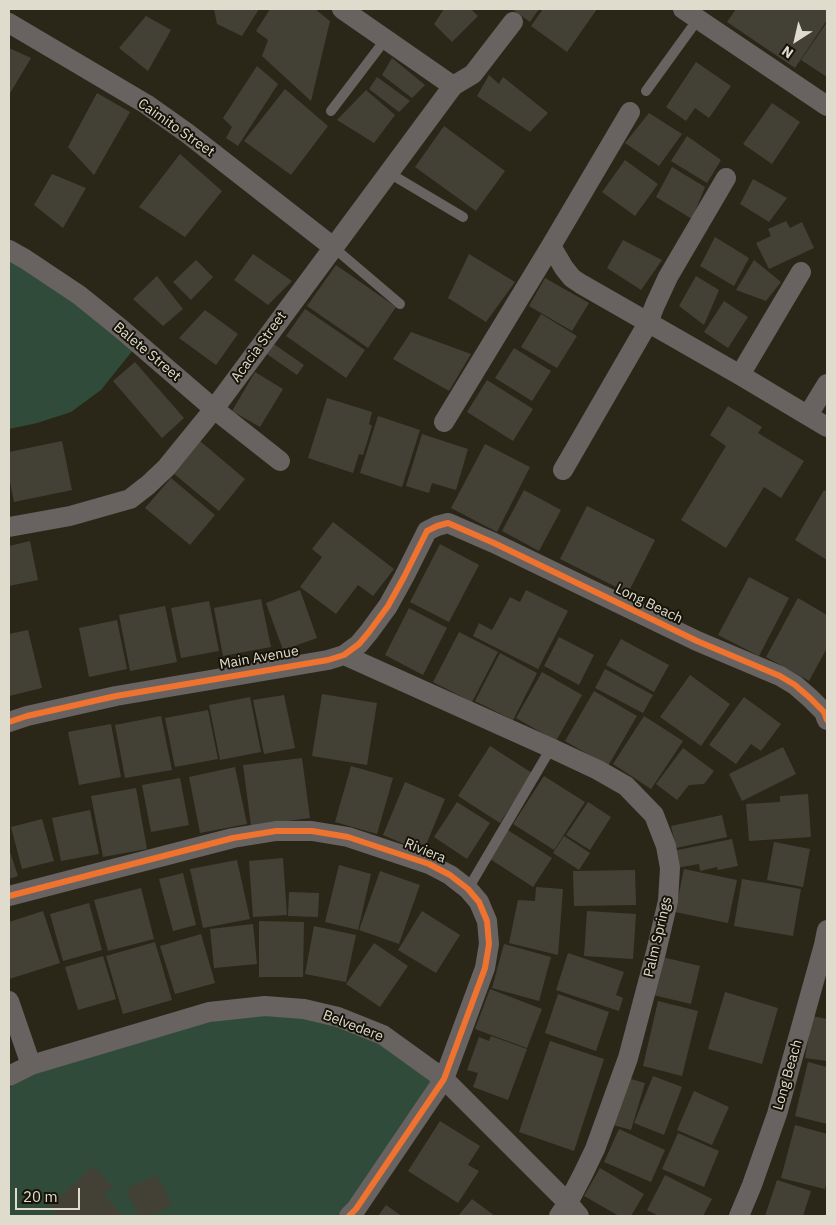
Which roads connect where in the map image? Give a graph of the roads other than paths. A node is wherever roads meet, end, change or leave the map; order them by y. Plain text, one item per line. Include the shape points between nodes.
1 (342, 9) edge
2 (690, 14) edge
3 (513, 22) dead end
4 (9, 23) edge
5 (385, 40) junction
6 (453, 86) junction
7 (646, 91) dead end
8 (827, 106) edge
9 (331, 111) dead end
10 (630, 112) dead end
11 (389, 173) junction
12 (726, 178) dead end
13 (463, 217) dead end
14 (551, 246) junction
15 (333, 247) junction
16 (9, 250) edge
17 (801, 272) dead end
18 (400, 304) dead end
19 (648, 323) junction
20 (740, 375) junction
21 (827, 384) edge
22 (214, 409) junction
23 (808, 415) junction
24 (444, 422) dead end
25 (827, 426) edge
26 (280, 461) dead end
27 (563, 470) dead end
28 (448, 523) joint
29 (9, 526) edge
30 (344, 655) junction
31 (826, 713) edge
32 (9, 722) edge
33 (552, 748) junction
34 (468, 889) junction
35 (9, 896) edge
36 (827, 930) edge
37 (9, 1000) edge
38 (31, 1065) junction
39 (9, 1076) edge
40 (444, 1079) junction
41 (569, 1212) edge
42 (349, 1216) edge
43 (739, 1216) edge

1 - 5 street
2 - 7 lane
2 - 8 street
3 - 6 street, Acacia Street via 473,74
4 - 15 street, Caimito Street via 146,104
5 - 6 street
5 - 9 lane
6 - 11 street, Acacia Street
10 - 14 street
11 - 13 lane
11 - 15 street, Acacia Street
12 - 19 street via 668,277
14 - 19 street via 572,278
14 - 24 street
15 - 18 lane
15 - 22 street, Acacia Street
16 - 22 street, Balete Street via 79,295
17 - 20 street
19 - 20 street
19 - 27 street
20 - 23 street
21 - 23 street
22 - 26 street, Balete Street
22 - 29 street, Acacia Street via 166,468 130,498 70,516
23 - 25 street
28 - 30 street, Main Avenue via 427,531 388,606 359,644
28 - 31 street, Long Beach via 697,641 780,676
30 - 32 street, Main Avenue via 116,696
30 - 33 street, Palm Springs
33 - 34 lane
33 - 41 street, Palm Springs via 626,786 654,815 666,846 670,868 668,901 628,1058
34 - 35 street, Riviera via 429,864 348,837 312,831 276,831 233,838
34 - 40 street, Riviera via 479,902 487,921 489,944 485,968
36 - 43 street, Long Beach via 777,1114
37 - 38 street
38 - 39 street, Belvedere
38 - 40 street, Belvedere via 209,1012 265,1006 304,1009 338,1017 382,1035
40 - 41 street, Belvedere
40 - 42 street, Riviera

